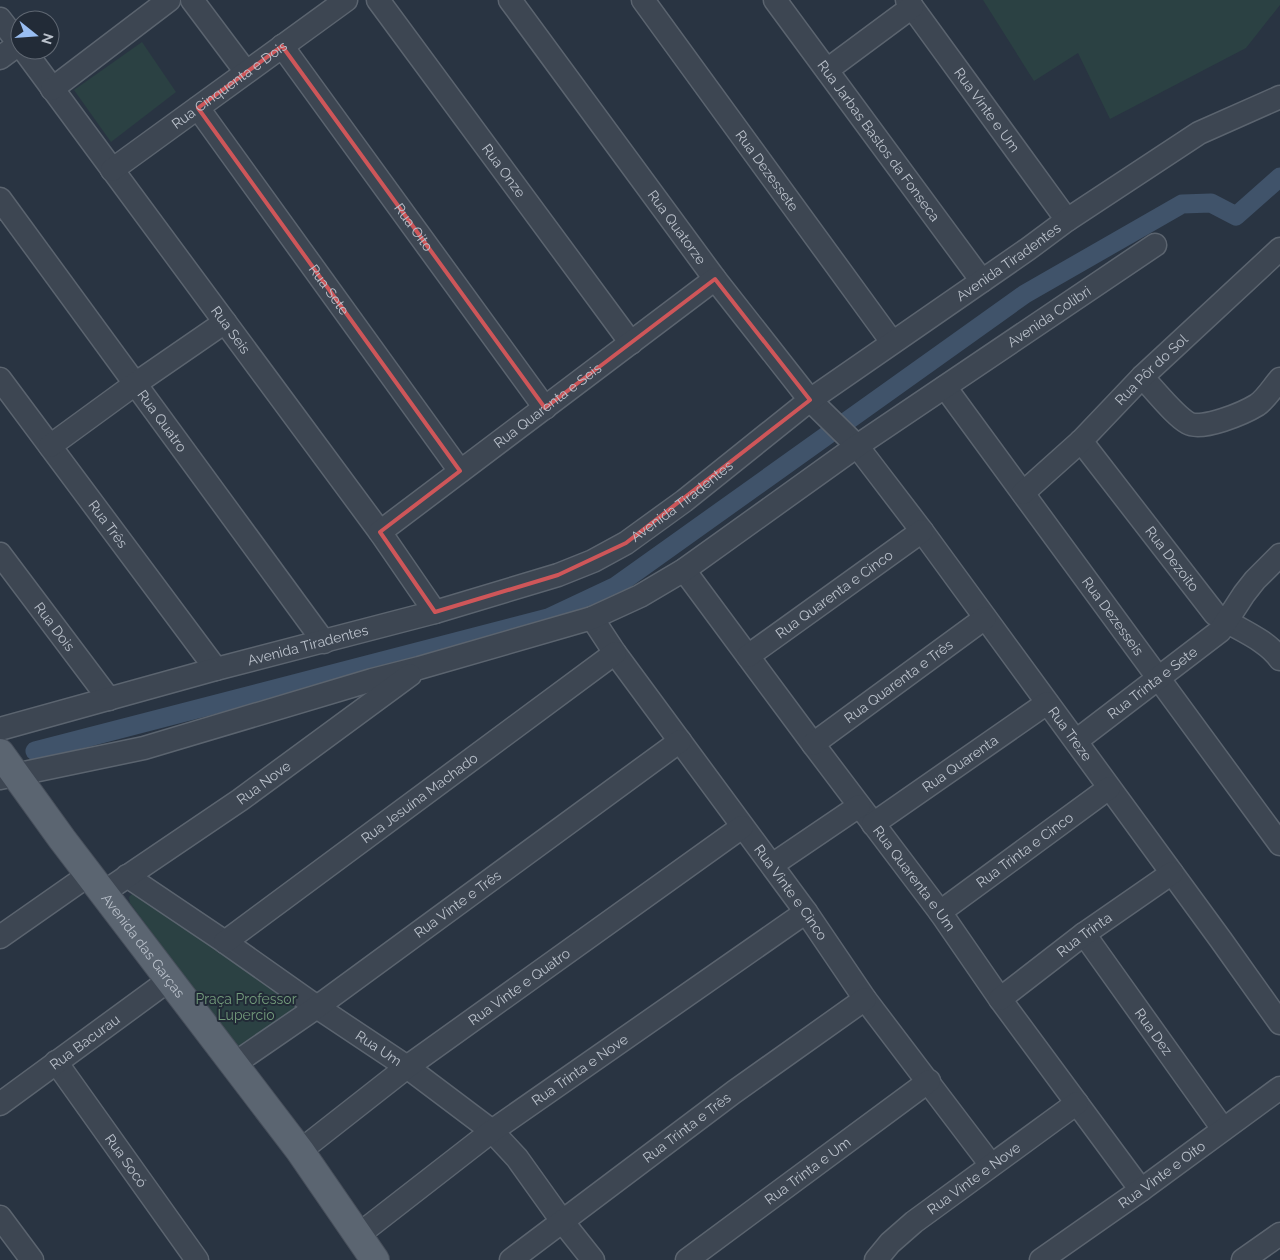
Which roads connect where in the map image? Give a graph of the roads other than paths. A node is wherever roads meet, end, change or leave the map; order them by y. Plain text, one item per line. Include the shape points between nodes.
1 (169, 0) edge
2 (192, 0) edge
3 (346, 0) edge
4 (378, 0) edge
5 (643, 0) edge
6 (775, 0) edge
7 (516, 2) edge
8 (909, 3) edge
9 (0, 19) edge
10 (10, 32) edge
11 (282, 46) junction
12 (31, 60) edge
13 (827, 70) junction
14 (246, 72) junction
15 (52, 89) junction
16 (1280, 97) edge
17 (198, 108) junction
18 (112, 170) junction
19 (0, 199) edge
20 (1067, 220) junction
21 (1155, 245) dead end
22 (1280, 249) edge
23 (715, 279) junction
24 (982, 281) junction
25 (225, 322) junction
26 (892, 342) junction
27 (631, 343) junction
28 (1142, 377) junction
29 (0, 379) edge
30 (135, 384) junction
31 (945, 387) junction
32 (1277, 388) edge
33 (816, 405) junction
34 (545, 408) junction
35 (1081, 441) junction
36 (852, 442) junction
37 (50, 446) junction
38 (460, 471) junction
39 (1023, 493) junction
40 (922, 531) junction
41 (380, 532) junction
42 (0, 554) edge
43 (1280, 555) edge
44 (684, 570) junction
45 (435, 612) junction
46 (592, 618) junction
47 (985, 618) junction
48 (1227, 623) junction
49 (324, 642) junction
50 (615, 653) junction
51 (748, 656) junction
52 (1280, 659) edge
53 (419, 668) junction
54 (216, 669) junction
55 (1158, 677) junction
56 (109, 699) junction
57 (1047, 703) junction
58 (0, 729) edge
59 (1076, 741) junction
60 (680, 742) junction
61 (813, 744) junction
62 (5, 768) edge
63 (1109, 788) junction
64 (859, 806) junction
65 (873, 824) junction
66 (742, 827) junction
67 (1280, 844) edge
68 (772, 865) junction
69 (1172, 874) junction
70 (127, 876) junction
71 (97, 883) junction
72 (806, 912) junction
73 (940, 912) junction
74 (1084, 934) junction
75 (0, 937) edge
76 (225, 942) junction
77 (169, 980) junction
78 (865, 999) junction
79 (1000, 999) junction
80 (317, 1008) junction
81 (1280, 1023) edge
82 (56, 1062) junction
83 (234, 1064) junction
84 (406, 1067) junction
85 (929, 1081) junction
86 (1280, 1088) edge
87 (1077, 1103) junction
88 (0, 1104) edge
89 (1223, 1129) junction
90 (492, 1131) junction
91 (300, 1151) junction
92 (991, 1165) junction
93 (1141, 1190) junction
94 (0, 1217) edge
95 (562, 1221) junction
96 (1280, 1234) edge
97 (357, 1236) junction
98 (32, 1260) edge
99 (197, 1260) edge
100 (375, 1260) edge
101 (511, 1260) edge
102 (594, 1260) edge
103 (687, 1260) edge
104 (876, 1260) edge
105 (1041, 1260) edge
106 (1243, 1260) edge

1 - 15 street
2 - 14 street
3 - 11 street, Rua Cinquenta e Dois
4 - 27 street, Rua Onze
5 - 26 street, Rua Dezessete
6 - 13 street, Rua Jarbas Bastos da Fonseca
7 - 23 street, Rua Quatorze
8 - 13 street
8 - 20 street, Rua Vinte e Um
9 - 10 street
11 - 14 street, Rua Cinquenta e Dois
11 - 34 street, Rua Oito
12 - 15 street, Rua Seis
13 - 24 street, Rua Jarbas Bastos da Fonseca
14 - 17 street, Rua Cinquenta e Dois
15 - 18 street, Rua Seis
16 - 20 street, Avenida Tiradentes via 1199,133
17 - 18 street, Rua Cinquenta e Dois
17 - 38 street, Rua Sete
18 - 25 street, Rua Seis
19 - 30 street, Rua Quatro
20 - 24 street, Avenida Tiradentes
21 - 31 street, Avenida Colibri
22 - 28 street, Rua Pôr do Sol
23 - 27 street, Rua Quarenta e Seis
23 - 33 street, Rua Quatorze
24 - 26 street, Avenida Tiradentes
25 - 30 street
25 - 41 street, Rua Seis
26 - 33 street, Avenida Tiradentes
27 - 34 street, Rua Quarenta e Seis
28 - 32 street via 1180,417 1197,426 1258,404
28 - 35 street, Rua Pôr do Sol
29 - 37 street, Rua Três
30 - 37 street
30 - 49 street, Rua Quatro
31 - 36 street
31 - 39 street, Rua Dezesseis
33 - 36 street, Rua Quatorze
33 - 45 street, Avenida Tiradentes via 626,544 558,575
34 - 38 street, Rua Quarenta e Seis
35 - 39 street, Rua Pôr do Sol
35 - 48 street, Rua Dezoito via 1215,614
36 - 40 street, Rua Treze
36 - 44 street
37 - 54 street, Rua Três
38 - 41 street, Rua Quarenta e Seis
39 - 55 street, Rua Dezesseis
40 - 47 street, Rua Treze
40 - 51 street, Rua Quarenta e Cinco
41 - 45 street, Rua Seis
42 - 56 street, Rua Dois
43 - 48 street, Rua Trinta e Sete via 1244,594
44 - 46 street via 640,596
44 - 51 street, Rua Quarenta e Um
45 - 49 street, Avenida Tiradentes
46 - 50 street, Rua Vinte e Cinco
46 - 53 street
47 - 57 street, Rua Treze
47 - 61 street, Rua Quarenta e Três
48 - 52 street, Rua Dezoito via 1257,638
48 - 55 street, Rua Trinta e Sete
49 - 54 street, Avenida Tiradentes
50 - 60 street, Rua Vinte e Cinco
50 - 76 street, Rua Jesuína Machado
51 - 61 street, Rua Quarenta e Um
53 - 62 street via 144,748
53 - 70 street, Rua Nove via 240,800
54 - 56 street, Avenida Tiradentes
55 - 59 street, Rua Trinta e Sete
55 - 67 street, Rua Dezesseis
56 - 58 street, Avenida Tiradentes
57 - 59 street, Rua Treze
57 - 65 street, Rua Quarenta
59 - 63 street, Rua Treze
60 - 66 street, Rua Vinte e Cinco
60 - 80 street, Rua Vinte e Três
61 - 64 street, Rua Quarenta e Um
62 - 71 main road, Avenida das Garças
63 - 69 street, Rua Treze
63 - 73 street, Rua Trinta e Cinco
64 - 65 street, Rua Quarenta e Um
64 - 68 street
65 - 73 street, Rua Quarenta e Um
66 - 68 street, Rua Vinte e Cinco
66 - 84 street, Rua Vinte e Quatro
68 - 72 street, Rua Vinte e Cinco
69 - 74 street, Rua Trinta
69 - 81 street, Rua Treze
70 - 71 street, Rua Nove
70 - 76 street, Rua Um
71 - 75 street, Rua Nove
71 - 77 main road, Avenida das Garças
72 - 78 street, Rua Vinte e Cinco
72 - 90 street, Rua Trinta e Nove
73 - 79 street, Rua Quarenta e Um
74 - 79 street, Rua Trinta
74 - 89 street, Rua Dez
76 - 80 street, Rua Um
77 - 82 street, Rua Bacurau
77 - 83 main road, Avenida das Garças
78 - 85 street, Rua Vinte e Cinco
78 - 95 street, Rua Trinta e Três
79 - 87 street, Rua Quarenta e Um
80 - 83 street, Rua Vinte e Três
80 - 84 street, Rua Um
82 - 88 street, Rua Bacurau
82 - 99 street, Rua Socó
83 - 91 main road, Avenida das Garças
84 - 90 street, Rua Um
84 - 91 street, Rua Vinte e Quatro
85 - 92 street, Rua Vinte e Cinco
85 - 103 street, Rua Trinta e Um
86 - 89 street, Rua Vinte e Oito
87 - 92 street, Rua Vinte e Nove
87 - 93 street, Rua Quarenta e Um
89 - 93 street, Rua Vinte e Oito
90 - 95 street, Rua Um via 517,1158
90 - 97 street, Rua Trinta e Nove
91 - 97 main road, Avenida das Garças
92 - 104 street, Rua Vinte e Nove via 914,1222
93 - 105 street, Rua Vinte e Oito
94 - 98 street
95 - 101 street, Rua Trinta e Três
95 - 102 street, Rua Um
96 - 106 street
97 - 100 main road, Avenida das Garças

